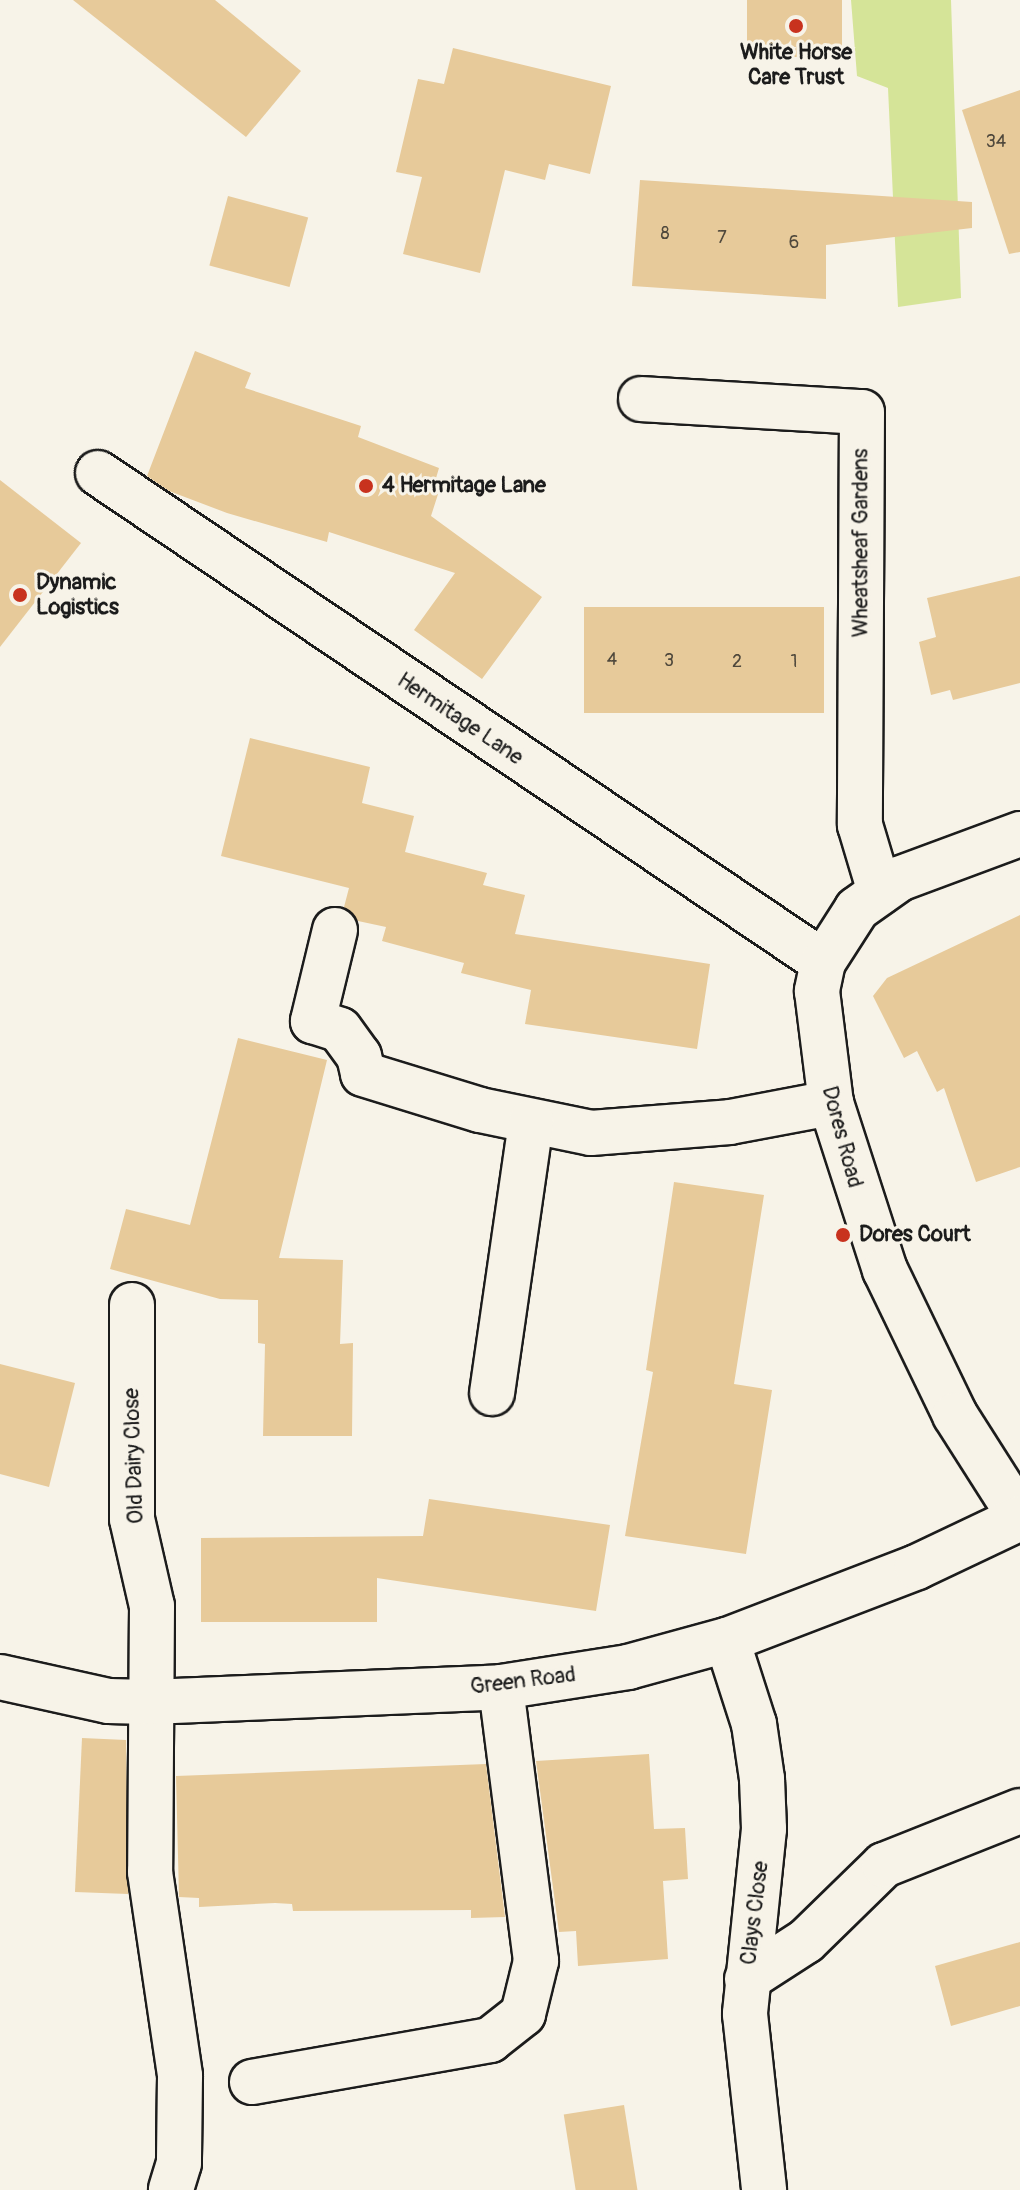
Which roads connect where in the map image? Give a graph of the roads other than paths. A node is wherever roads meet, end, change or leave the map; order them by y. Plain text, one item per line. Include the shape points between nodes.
1 (641, 399) dead end
2 (98, 473) dead end
3 (1020, 834) edge
4 (880, 892) junction
5 (335, 930) dead end
6 (823, 962) junction
7 (831, 1103) junction
8 (531, 1122) junction
9 (132, 1305) dead end
10 (492, 1393) dead end
11 (1020, 1518) edge
12 (727, 1640) junction
13 (0, 1677) edge
14 (501, 1687) junction
15 (150, 1702) junction
16 (1020, 1811) edge
17 (747, 1979) junction
18 (252, 2082) dead end
19 (171, 2190) edge
20 (764, 2190) edge

1 - 4 street, Wheatsheaf Gardens via 862,412 860,825
2 - 6 street, Hermitage Lane
3 - 4 street, Dores Road via 920,871
4 - 6 street, Dores Road via 842,926
5 - 8 street via 313,1021 340,1030 359,1056 363,1074
6 - 7 street, Dores Road via 818,1032
7 - 8 street via 643,1131 591,1133
7 - 11 street, Dores Road via 885,1270 955,1415
8 - 10 street
9 - 15 street, Old Dairy Close via 132,1519 152,1606
11 - 12 street, Green Road via 917,1567
12 - 14 street, Green Road via 628,1667
12 - 17 street, Clays Close via 754,1724 762,1779 764,1829
13 - 15 street, Green Road via 108,1701
14 - 15 street, Green Road
14 - 18 street via 536,1961 523,2014 490,2040
15 - 19 street, Old Dairy Close via 150,1872 180,2076 179,2163
16 - 17 street via 884,1865 806,1941
17 - 20 street, Clays Close via 745,2014

